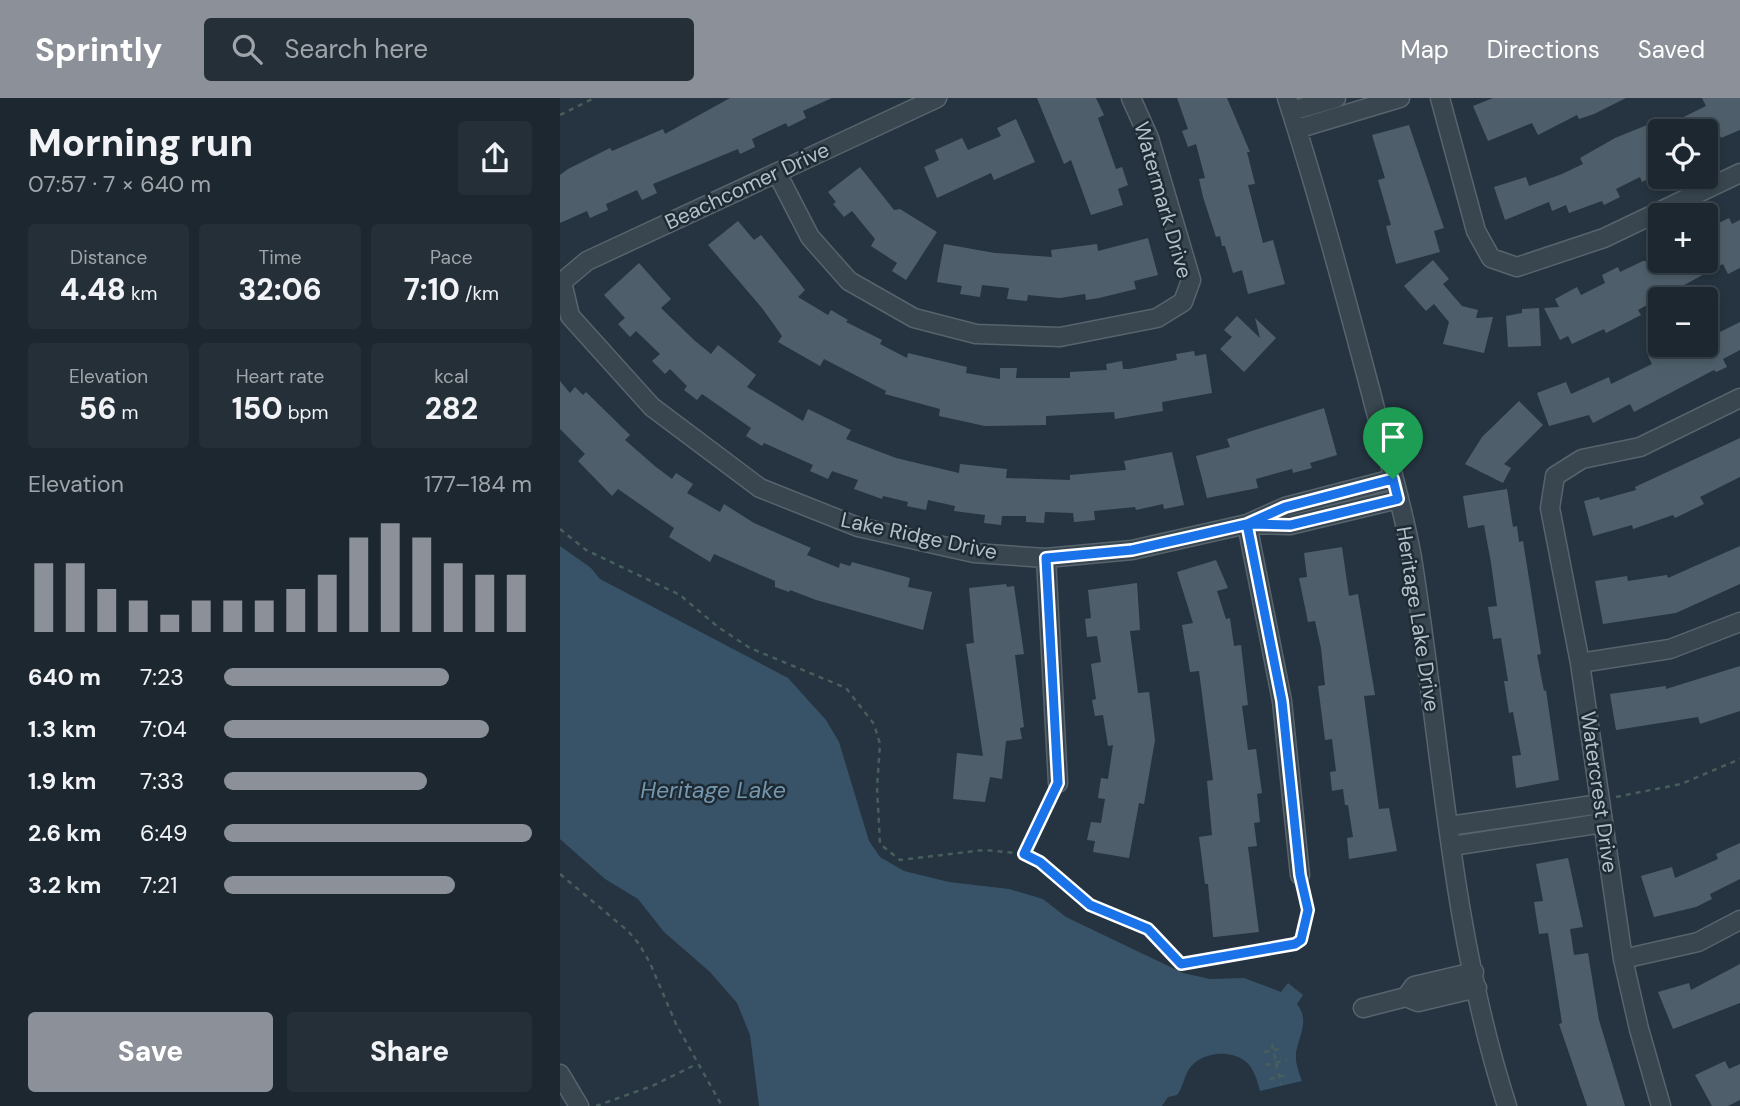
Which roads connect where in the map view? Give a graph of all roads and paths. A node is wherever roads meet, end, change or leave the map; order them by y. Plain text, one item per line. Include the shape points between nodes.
1 (594, 98) edge
2 (937, 98) edge
3 (1131, 98) edge
4 (1336, 98) edge
5 (1400, 98) edge
6 (1440, 98) edge
7 (1289, 104) edge
8 (560, 115) edge
9 (1297, 129) junction
10 (778, 173) junction
11 (1740, 173) edge
12 (562, 282) joint
13 (1740, 398) edge
14 (1393, 479) junction
15 (1398, 499) junction
16 (1247, 524) junction
17 (560, 529) edge
18 (1046, 558) junction
19 (1740, 622) edge
20 (1580, 663) junction
21 (1740, 759) edge
22 (1058, 783) joint
23 (1600, 802) junction
24 (1603, 823) junction
25 (1449, 826) junction
26 (1452, 846) junction
27 (1024, 854) junction
28 (560, 874) edge
29 (1300, 875) joint
30 (1740, 920) edge
31 (1623, 959) junction
32 (1475, 980) junction
33 (1363, 1008) dead end
34 (1272, 1044) dead end
35 (1284, 1048) dead end
36 (1264, 1052) dead end
37 (1287, 1060) dead end
38 (696, 1064) junction
39 (1266, 1065) dead end
40 (560, 1074) edge
41 (1290, 1074) dead end
42 (1270, 1079) dead end
43 (1281, 1085) dead end
44 (579, 1106) edge
45 (596, 1106) edge
46 (722, 1106) edge
47 (1507, 1106) edge
48 (1661, 1106) edge

1 - 8 path
2 - 10 street, Beachcomer Drive
3 - 10 street, Watermark Drive via 1149,138 1191,280 1183,302 1157,318 1060,337 976,334 914,318 849,281 810,237
4 - 7 street
5 - 9 street
6 - 11 street via 1476,231 1491,258 1517,267 1604,237
7 - 9 street, Heritage Lake Drive
9 - 14 street, Heritage Lake Drive
10 - 12 street, Beachcomer Drive via 587,261
12 - 18 street, Lake Ridge Drive via 570,316 652,407 760,488 858,527 974,553
13 - 20 street, Watercrest Drive via 1640,447 1582,459 1555,476 1550,508
14 - 15 street, Heritage Lake Drive
14 - 16 street, Lake Ridge Drive via 1285,507
15 - 16 street, Lake Ridge Drive via 1290,525
15 - 25 street, Heritage Lake Drive via 1411,556
16 - 18 street, Lake Ridge Drive via 1132,550
16 - 29 street via 1282,701
17 - 27 path via 586,550 680,595 750,648 846,688 874,724 880,744 880,844 888,853 907,861 984,849
18 - 22 street
19 - 20 street via 1670,649
20 - 23 street, Watercrest Drive
21 - 23 path via 1681,784
22 - 27 path
23 - 24 street, Watercrest Drive
23 - 25 street
24 - 26 street
24 - 31 street, Watercrest Drive
25 - 26 street, Heritage Lake Drive
26 - 32 street, Heritage Lake Drive
27 - 29 path via 1090,905 1148,929 1181,964 1276,950 1301,940 1308,910
28 - 38 path via 639,944
30 - 31 street via 1698,942
31 - 48 street, Watercrest Drive
32 - 33 street via 1419,1002 1406,997
32 - 47 street, Heritage Lake Drive
34 - 43 path
35 - 36 path
37 - 39 path
38 - 45 path
38 - 46 path
40 - 44 street
41 - 42 path

